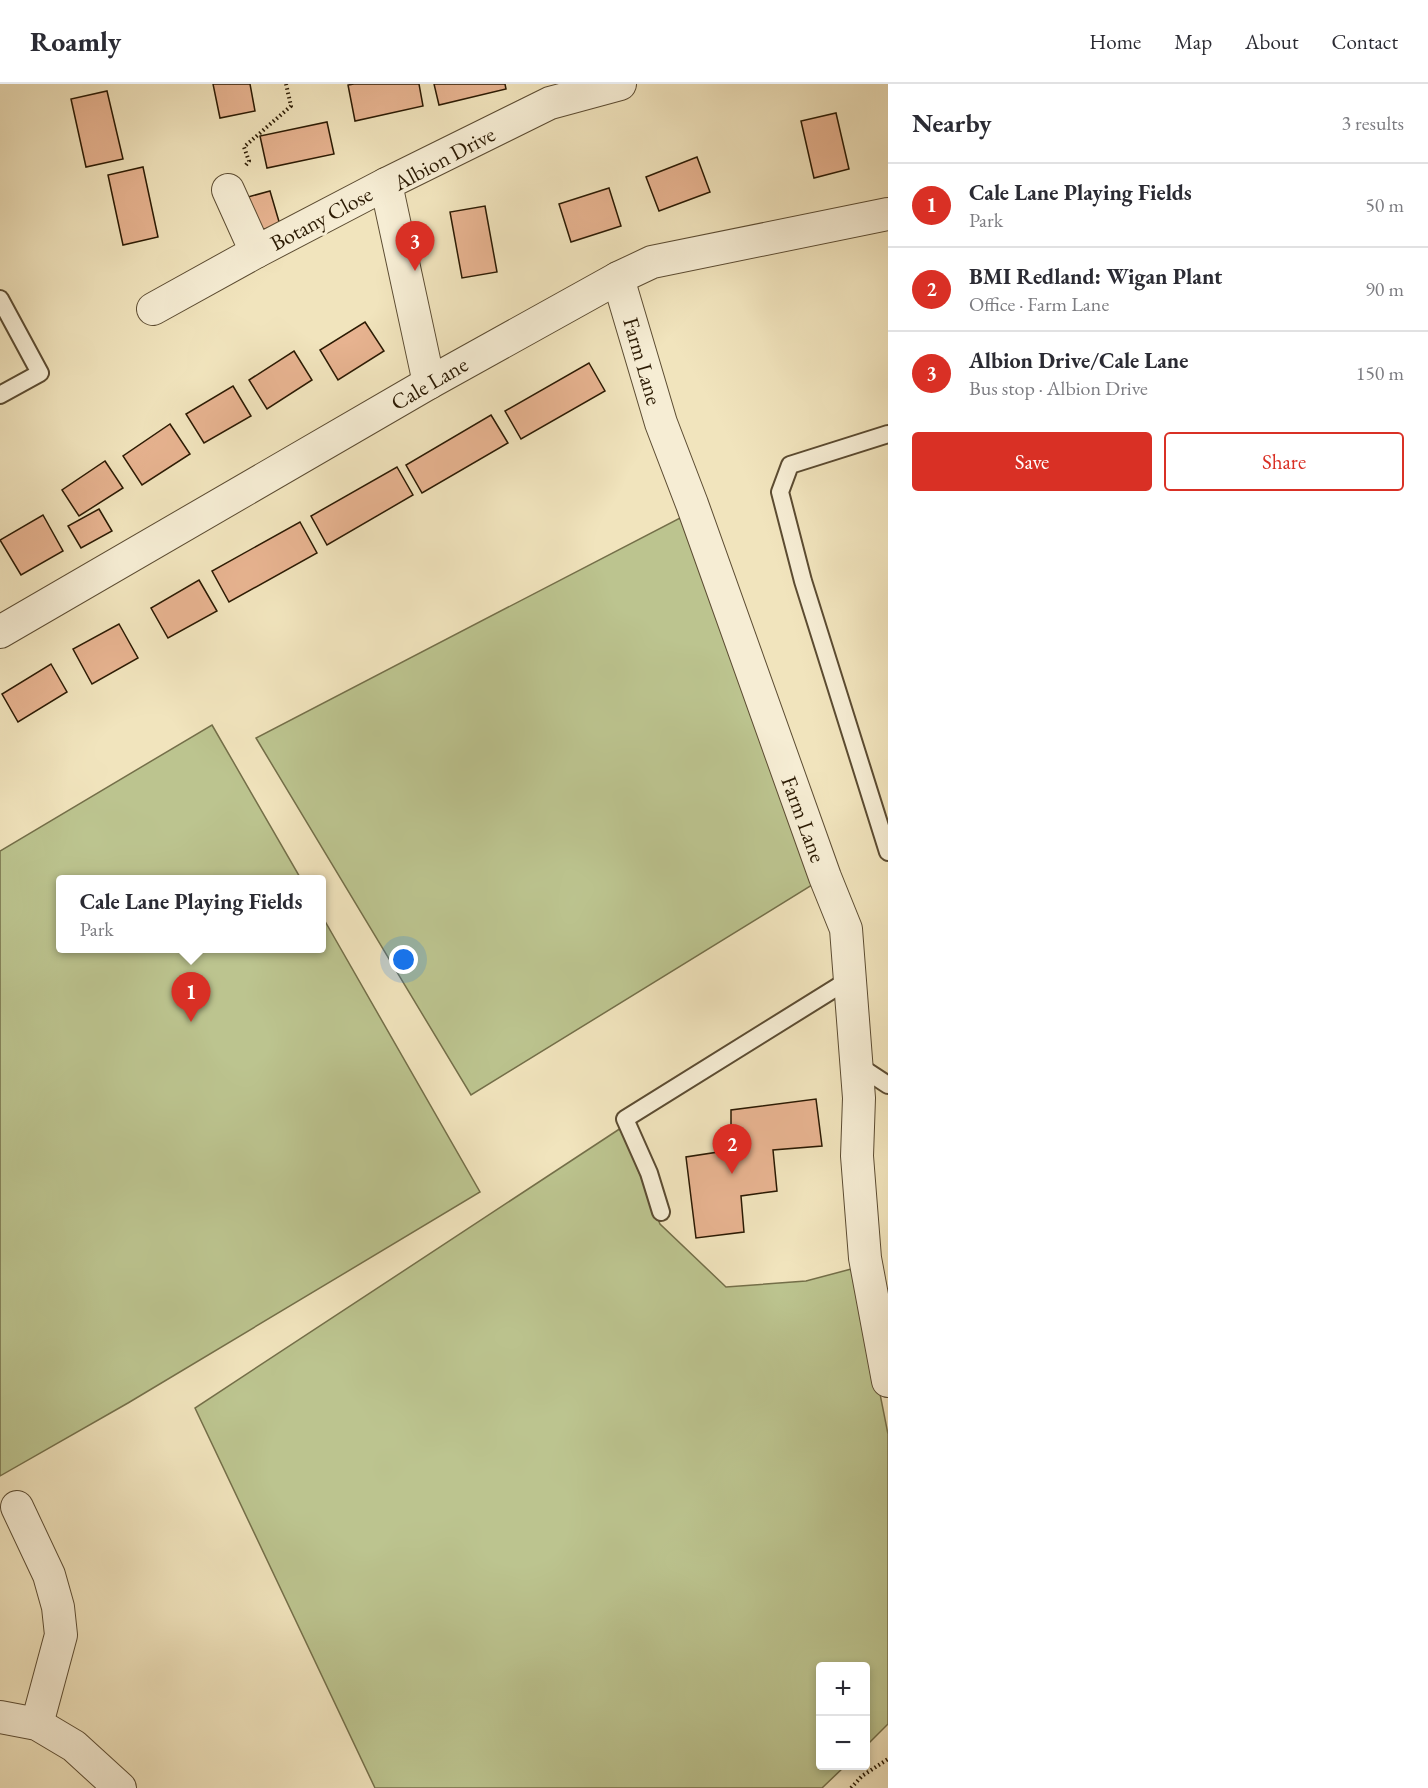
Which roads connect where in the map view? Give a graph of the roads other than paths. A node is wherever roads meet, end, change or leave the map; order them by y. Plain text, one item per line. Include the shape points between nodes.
1 (620, 84) edge
2 (386, 183) junction
3 (228, 190) road end
4 (888, 214) edge
5 (256, 252) junction
6 (618, 278) junction
7 (0, 300) edge
8 (153, 309) dead end
9 (429, 383) junction
10 (0, 395) edge
11 (888, 434) edge
12 (0, 632) edge
13 (888, 852) edge
14 (850, 979) junction
15 (856, 1064) junction
16 (888, 1085) edge
17 (661, 1212) dead end
18 (888, 1381) edge
19 (17, 1507) dead end
20 (0, 1717) edge
21 (37, 1724) junction
22 (120, 1788) edge

1 - 2 street, Albion Drive via 550,103
2 - 5 street, Botany Close
2 - 9 street, Albion Drive
3 - 5 street, Botany Close
4 - 6 street, Cale Lane via 652,262
5 - 8 street, Botany Close
6 - 9 street, Cale Lane
6 - 14 street, Farm Lane via 661,423 846,929
7 - 10 lane via 40,373
9 - 12 street, Cale Lane
11 - 13 lane via 790,465 780,492 803,581
14 - 15 street, Farm Lane
14 - 17 lane via 625,1119
15 - 16 lane
15 - 18 street, Farm Lane via 857,1156 865,1258
19 - 21 street via 23,1549 49,1575 61,1635
20 - 21 street
21 - 22 street via 74,1746

